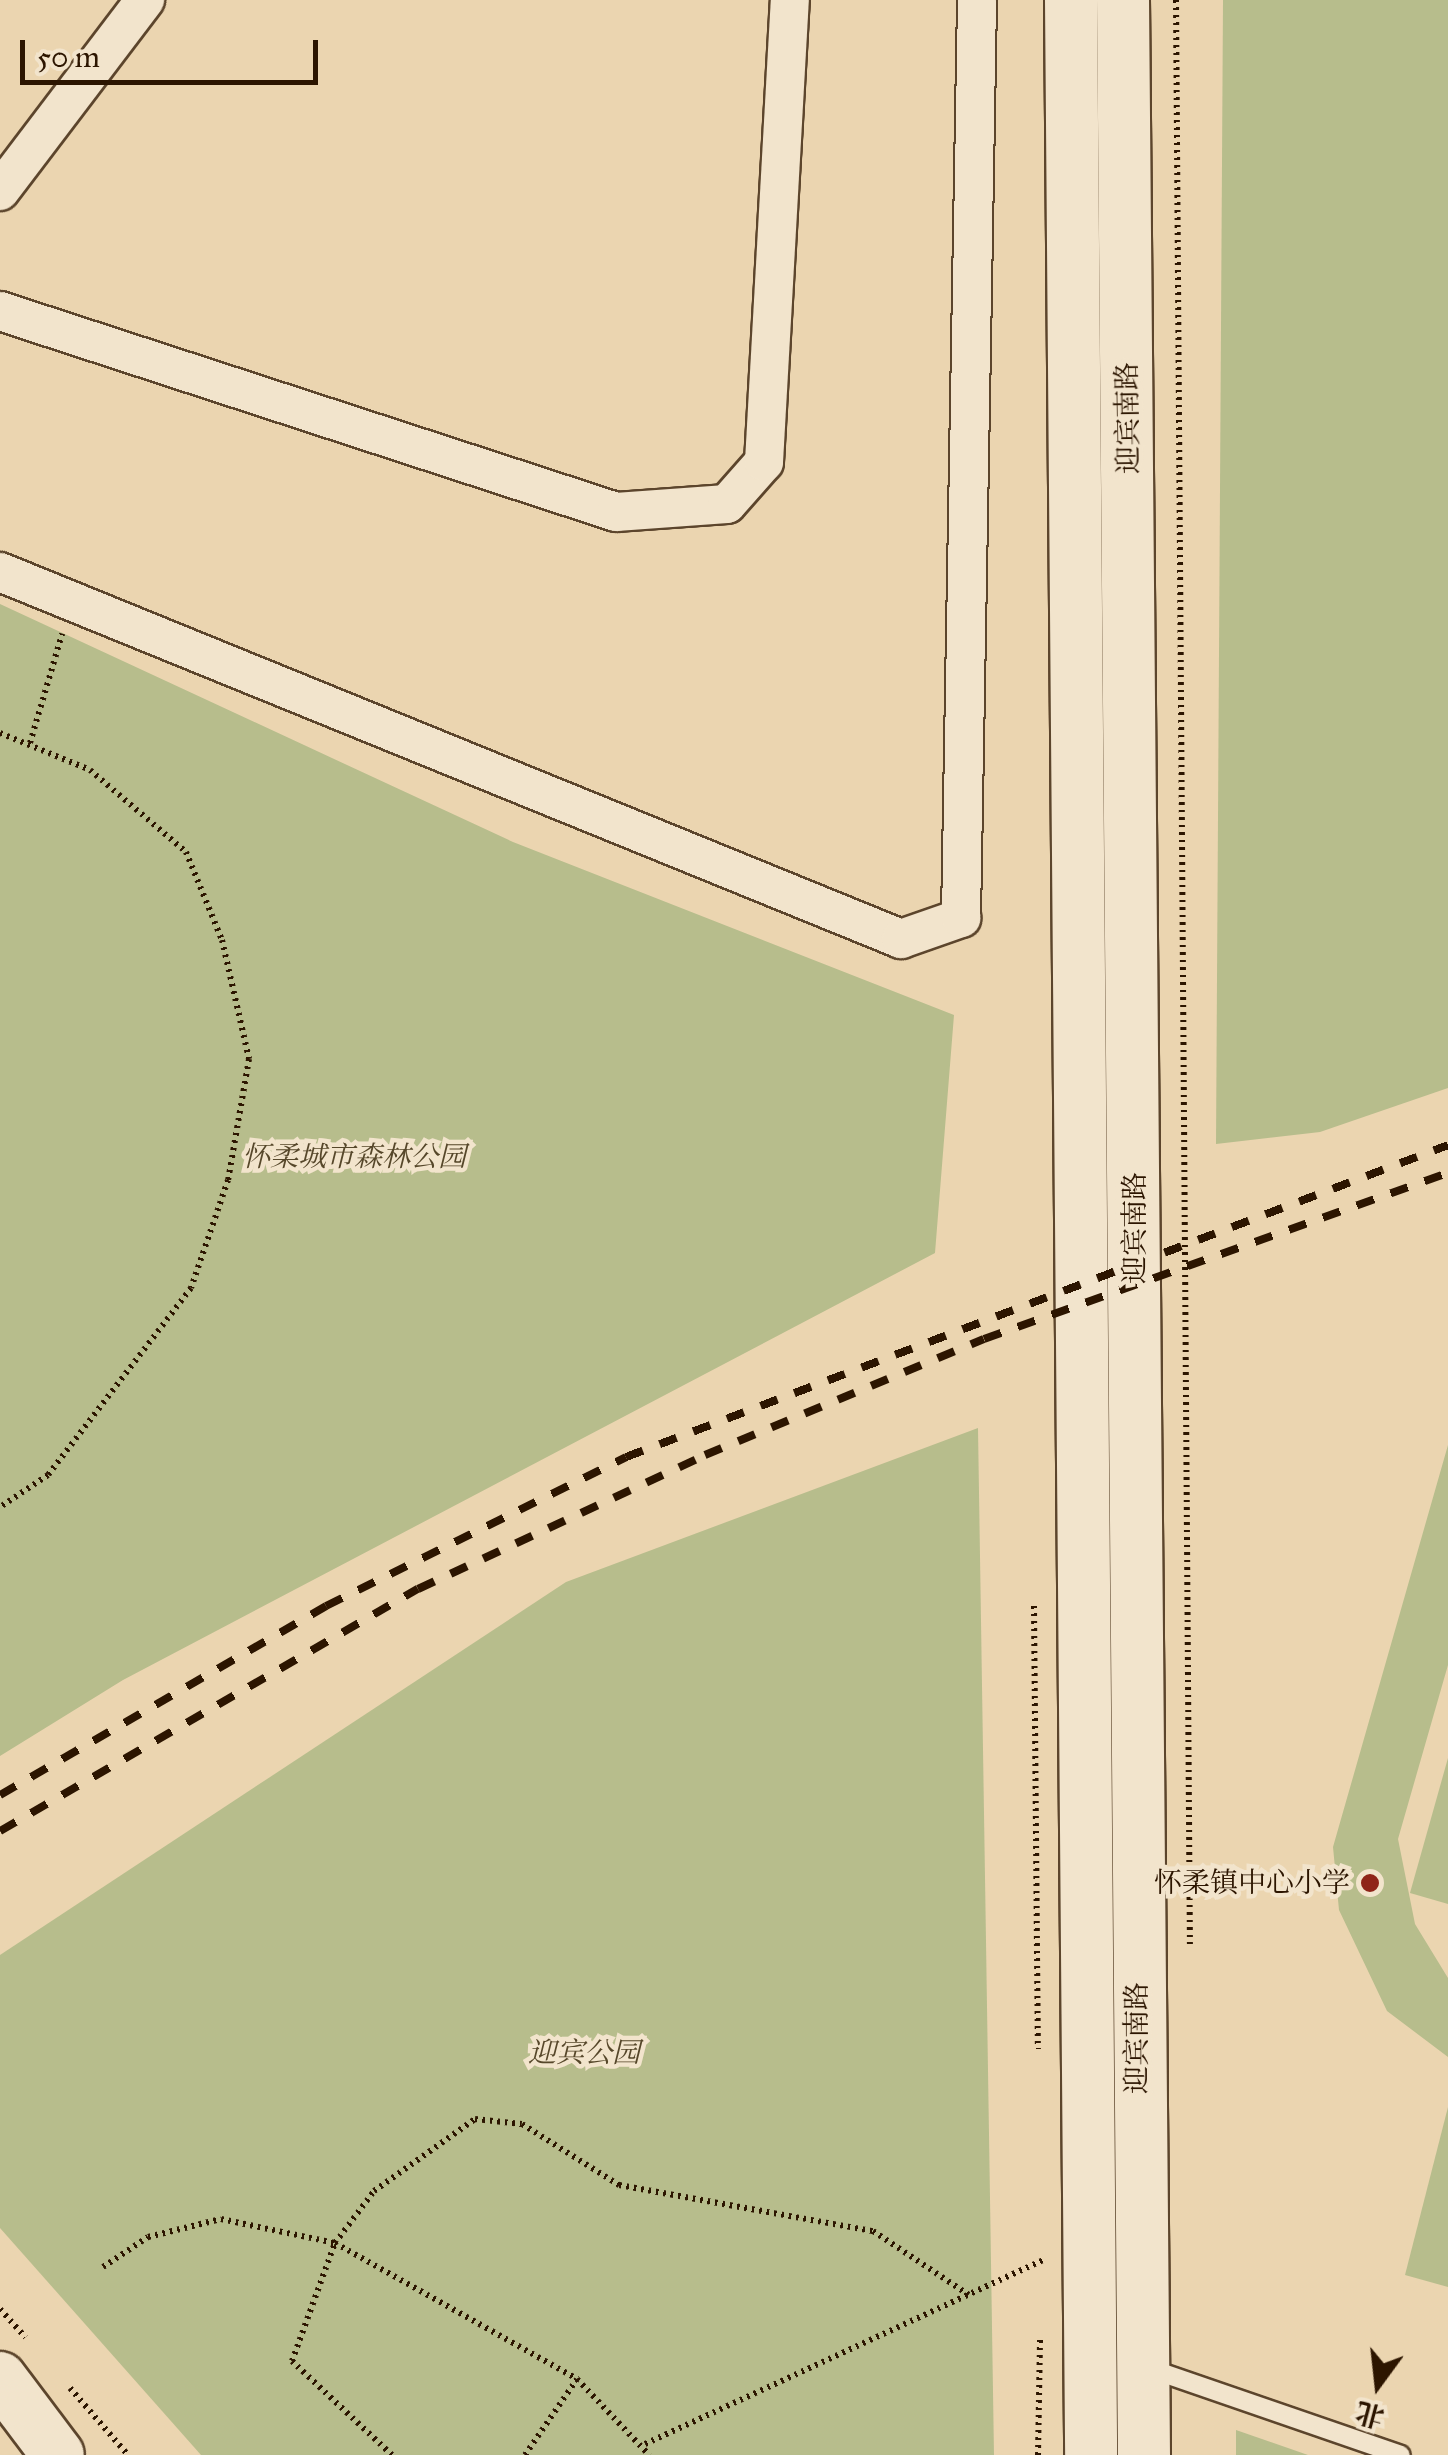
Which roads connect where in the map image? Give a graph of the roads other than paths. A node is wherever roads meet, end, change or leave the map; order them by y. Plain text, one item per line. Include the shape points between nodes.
1 (145, 0) edge
2 (790, 0) edge
3 (977, 0) edge
4 (1071, 0) edge
5 (1123, 0) edge
6 (0, 191) edge
7 (0, 310) edge
8 (0, 572) edge
9 (1140, 2366) junction
10 (0, 2378) edge
11 (58, 2455) edge
12 (1091, 2455) edge
13 (1144, 2455) edge
14 (1401, 2455) edge

1 - 6 street
2 - 7 street via 764,462 727,504 616,512
3 - 8 street via 961,918 902,938
4 - 12 main road, 迎宾南路
5 - 9 main road, 迎宾南路
9 - 13 main road, 迎宾南路
9 - 14 lane
10 - 11 main road

